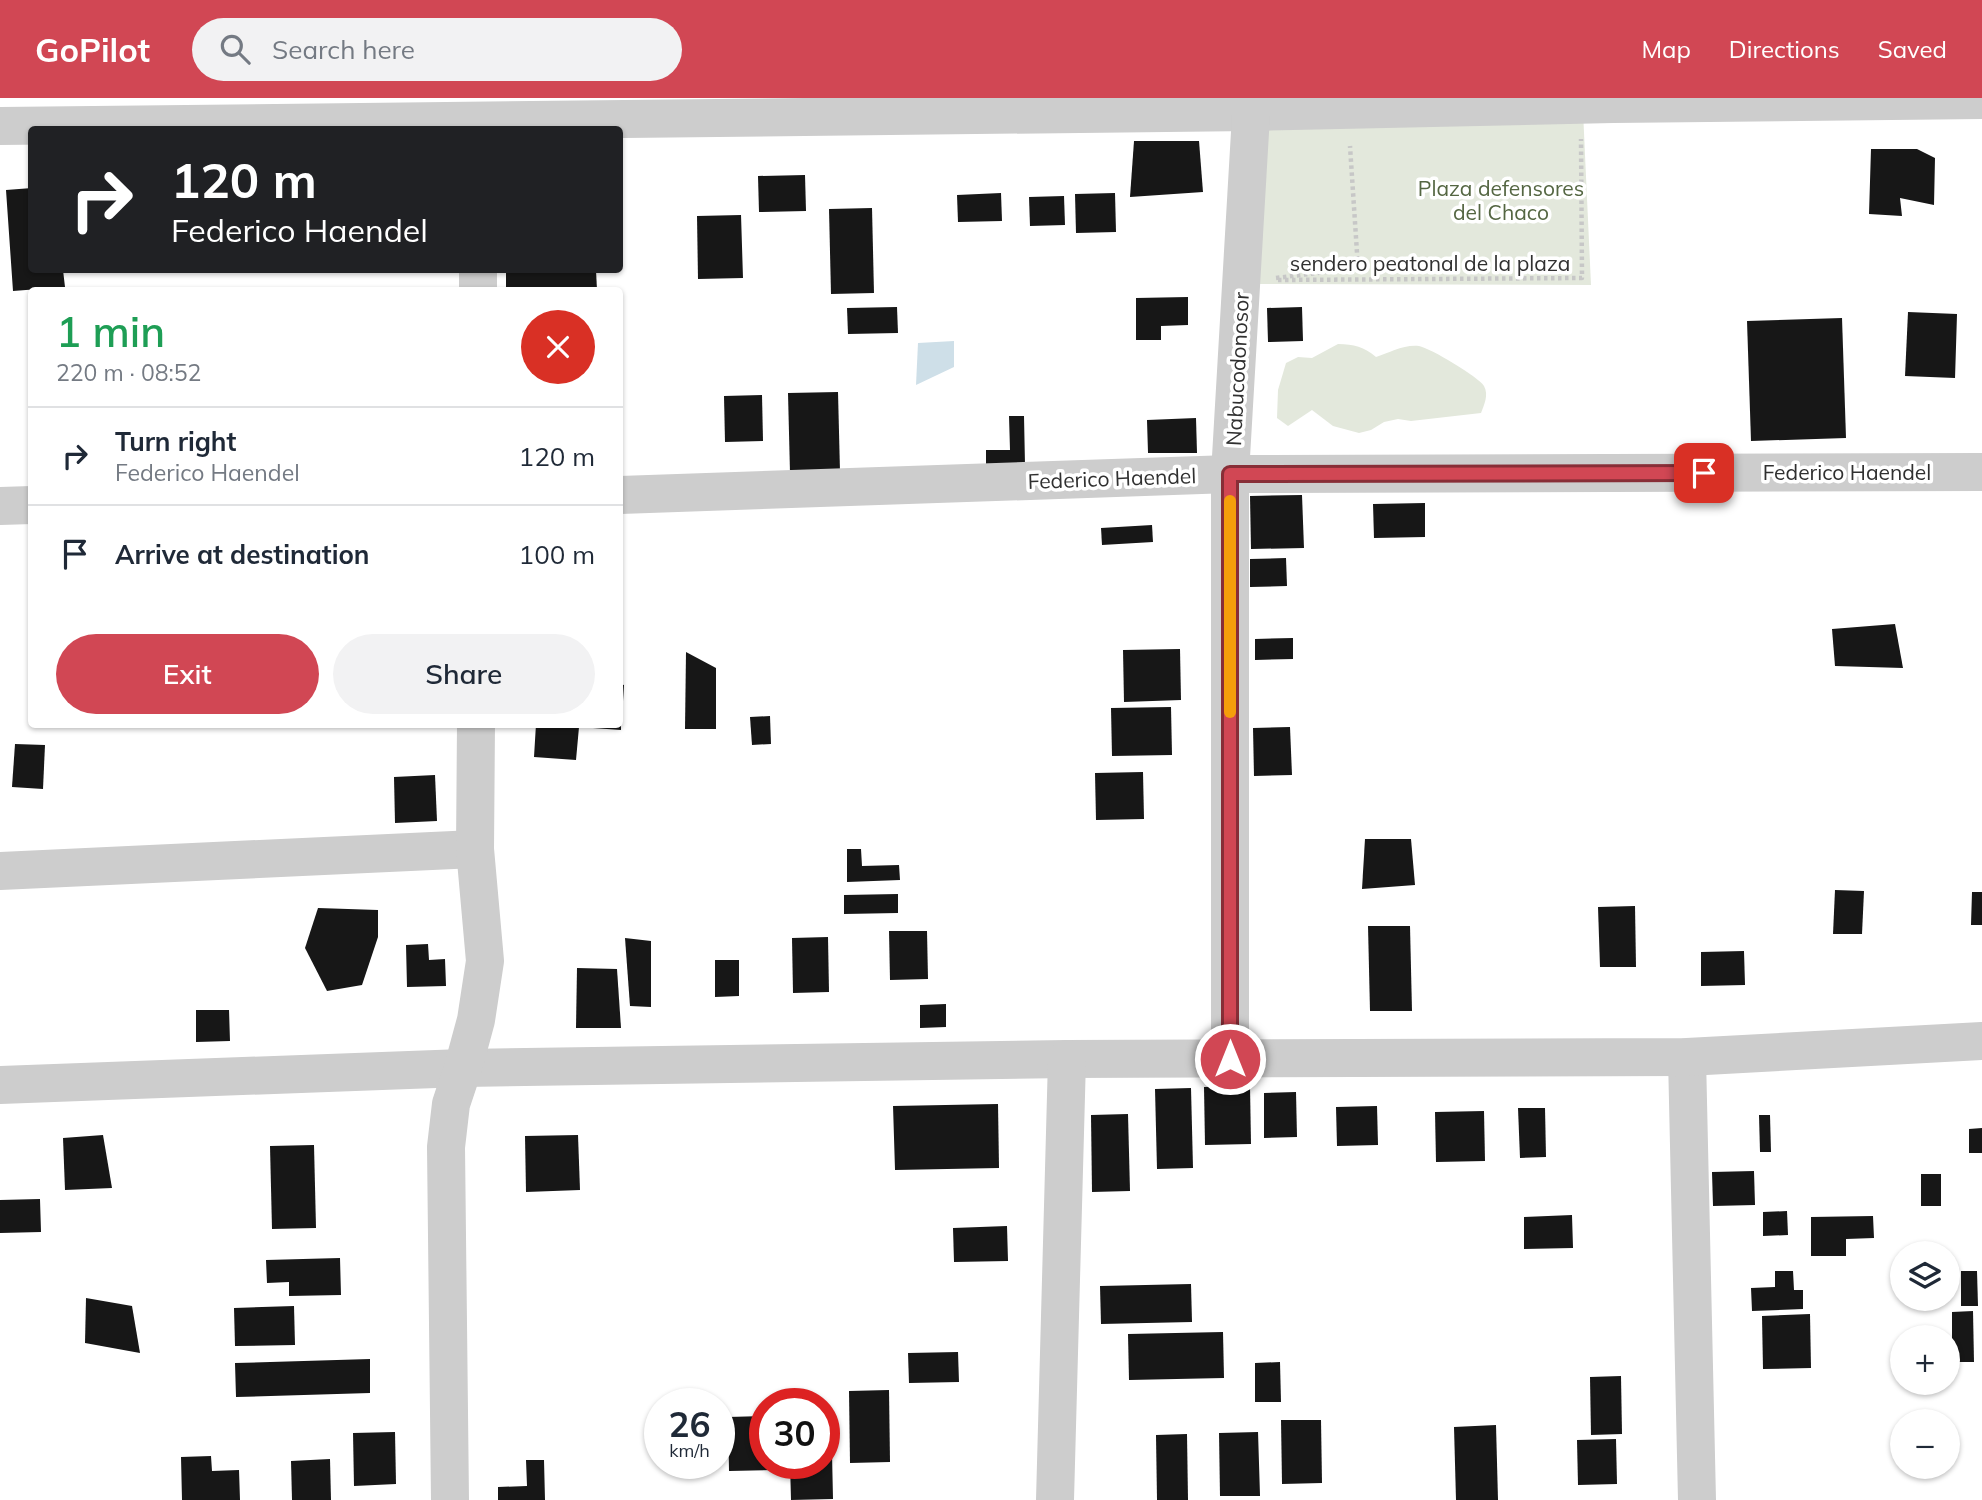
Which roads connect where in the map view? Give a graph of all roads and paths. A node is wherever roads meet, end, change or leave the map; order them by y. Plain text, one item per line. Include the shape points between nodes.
1 (1982, 99) edge
2 (1613, 101) edge
3 (1252, 105) edge
4 (477, 125) edge
5 (0, 126) edge
6 (1581, 128) dead end
7 (1982, 133) edge
8 (1350, 135) dead end
9 (1252, 283) junction
10 (1982, 472) edge
11 (1230, 474) junction
12 (623, 495) edge
13 (28, 505) edge
14 (0, 506) edge
15 (476, 728) edge
16 (474, 849) junction
17 (0, 871) edge
18 (1982, 1041) edge
19 (1687, 1057) junction
20 (1067, 1059) junction
21 (1230, 1059) junction
22 (463, 1068) junction
23 (0, 1085) edge
24 (450, 1500) edge
25 (1055, 1500) edge
26 (1697, 1500) edge

1 - 2 street
1 - 7 street
2 - 3 street
3 - 4 street
3 - 9 street, Nabucodonosor
4 - 5 street
6 - 9 path, sendero peatonal de la plaza via 1582,278
8 - 9 path, sendero peatonal de la plaza via 1358,268
9 - 11 street, Nabucodonosor
10 - 11 street, Federico Haendel
11 - 12 street, Federico Haendel
11 - 21 street, Nabucodonosor
13 - 14 street
15 - 16 street
16 - 17 street
16 - 22 street via 485,961
18 - 19 street
19 - 21 street
19 - 26 street
20 - 21 street
20 - 22 street
20 - 25 street
22 - 23 street
22 - 24 street via 450,1104 446,1147

